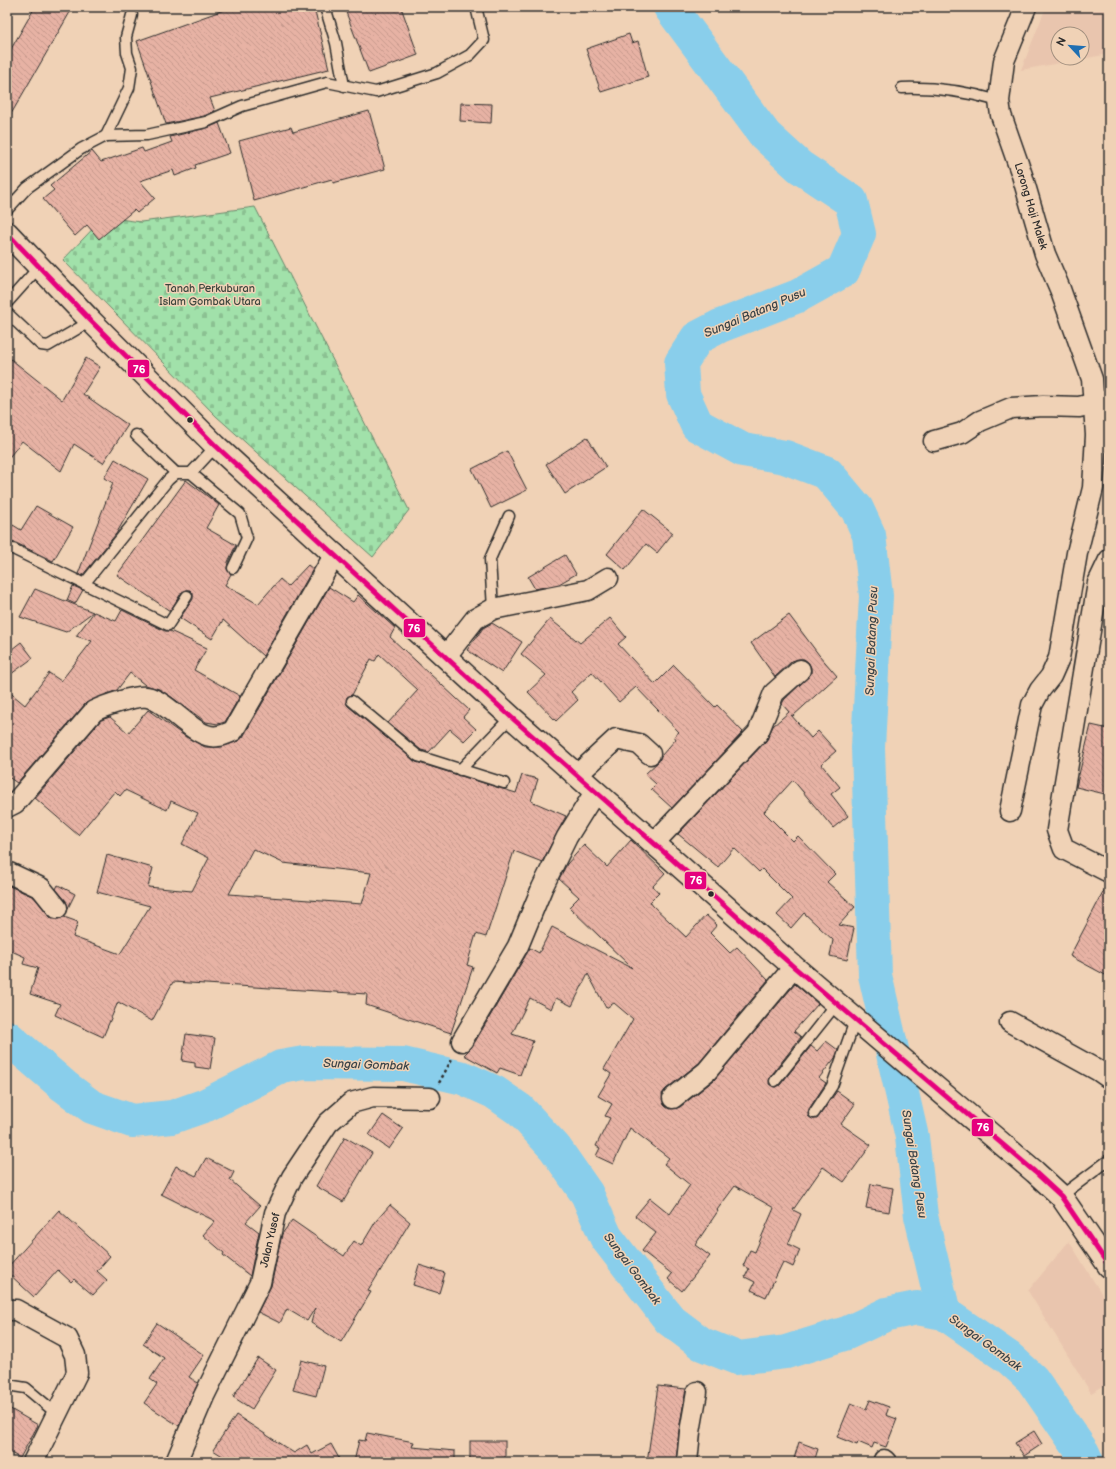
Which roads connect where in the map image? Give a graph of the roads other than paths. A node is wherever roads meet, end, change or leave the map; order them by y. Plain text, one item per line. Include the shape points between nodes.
1 (325, 7) edge
2 (476, 7) edge
3 (1026, 7) edge
4 (132, 15) dead end
5 (344, 86) junction
6 (902, 88) dead end
7 (999, 101) junction
8 (106, 136) junction
9 (7, 210) edge
10 (7, 233) edge
11 (39, 268) junction
12 (7, 303) edge
13 (7, 313) edge
14 (91, 321) junction
15 (1101, 402) edge
16 (136, 435) dead end
17 (934, 441) dead end
18 (216, 446) junction
19 (176, 473) junction
20 (191, 473) junction
21 (509, 516) dead end
22 (13, 549) dead end
23 (335, 554) junction
24 (1109, 560) edge
25 (233, 568) dead end
26 (608, 578) dead end
27 (84, 584) junction
28 (187, 596) dead end
29 (493, 609) junction
30 (446, 656) junction
31 (800, 670) dead end
32 (352, 701) dead end
33 (511, 716) junction
34 (650, 754) dead end
35 (460, 770) junction
36 (577, 775) junction
37 (504, 783) dead end
38 (595, 792) junction
39 (7, 807) edge
40 (1010, 811) dead end
41 (654, 843) junction
42 (7, 872) edge
43 (1109, 872) edge
44 (57, 908) dead end
45 (794, 967) junction
46 (837, 1003) junction
47 (1010, 1022) dead end
48 (861, 1023) junction
49 (462, 1041) road end
50 (1109, 1078) edge
51 (775, 1081) dead end
52 (430, 1098) road end
53 (673, 1098) dead end
54 (814, 1113) dead end
55 (1109, 1160) edge
56 (1061, 1196) junction
57 (1109, 1266) edge
58 (7, 1310) edge
59 (7, 1385) edge
60 (697, 1392) dead end
61 (56, 1413) junction
62 (33, 1462) edge
63 (176, 1462) edge
64 (687, 1462) edge

1 - 5 lane via 336,43
2 - 5 lane via 484,40 470,55 437,72 376,92
3 - 7 street, Lorong Haji Malek via 1004,61
4 - 8 lane via 126,37 127,53 132,68 129,88
5 - 8 lane via 327,82 242,106 206,122 147,135
6 - 7 lane via 936,89
7 - 15 street, Lorong Haji Malek via 1001,115 1045,254
8 - 9 lane via 81,149 27,188
10 - 11 main road
11 - 12 lane
11 - 14 main road
13 - 14 lane via 41,345 48,346
14 - 18 main road
15 - 17 street via 1079,407 1011,408 980,421 962,433
15 - 40 street, Lorong Haji Malek via 1093,488 1077,553 1059,658 1051,676 1032,705
16 - 19 lane
18 - 20 lane
18 - 23 main road
19 - 20 lane
19 - 27 lane via 154,496
20 - 25 lane via 240,514 247,538
21 - 29 lane via 490,559
22 - 27 lane
23 - 30 main road
23 - 39 street via 233,731 217,737 197,731 158,701 145,696 107,704 94,711 15,803
24 - 43 street via 1098,583 1057,830 1064,849
26 - 29 street via 588,590
27 - 28 lane via 168,625
29 - 30 street via 475,619
30 - 33 main road
31 - 41 street via 774,694 758,733
32 - 35 lane via 418,756
33 - 35 lane
33 - 36 main road
34 - 36 street via 639,744 616,739
35 - 37 lane
36 - 38 main road
38 - 41 main road
38 - 49 street via 567,837 518,946
41 - 45 main road
42 - 44 street via 41,888
45 - 46 main road
45 - 53 street via 707,1071
46 - 48 main road
46 - 51 lane
47 - 50 street
48 - 54 lane via 832,1086
48 - 56 main road
52 - 63 street, Jalan Yusof via 373,1097 351,1103 328,1122 292,1177 275,1213 260,1283 204,1396
55 - 56 lane
56 - 57 main road
58 - 61 street via 16,1310 67,1338 70,1344 75,1356 77,1373
59 - 61 lane via 26,1388
60 - 64 street
61 - 62 street

